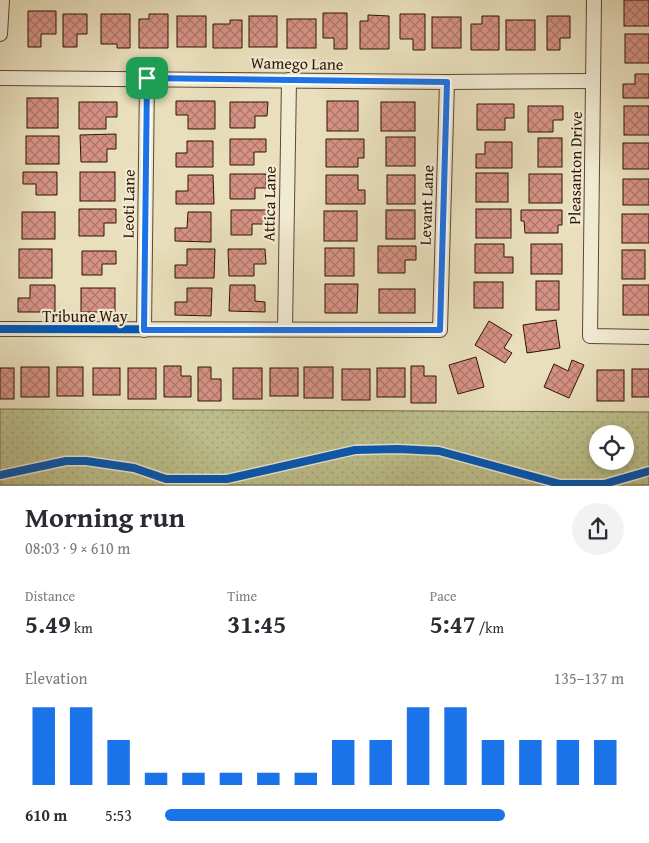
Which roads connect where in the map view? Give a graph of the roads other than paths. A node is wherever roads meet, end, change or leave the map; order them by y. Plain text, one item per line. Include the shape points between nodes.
1 (2, 0) edge
2 (594, 0) edge
3 (0, 34) edge
4 (0, 78) edge
5 (147, 78) junction
6 (289, 80) junction
7 (593, 81) junction
8 (447, 82) junction
9 (0, 329) edge
10 (285, 329) junction
11 (144, 330) junction
12 (440, 330) joint
13 (649, 337) edge

1 - 3 street
2 - 7 street, Pleasanton Drive
4 - 5 street, Wamego Lane
5 - 6 street, Wamego Lane
5 - 11 street, Leoti Lane
6 - 8 street, Wamego Lane
6 - 10 street, Attica Lane
7 - 8 street, Wamego Lane
7 - 13 street, Pleasanton Drive via 590,336
8 - 12 street, Levant Lane
9 - 11 street, Tribune Way
10 - 11 street, Tribune Way
10 - 12 street, Tribune Way

